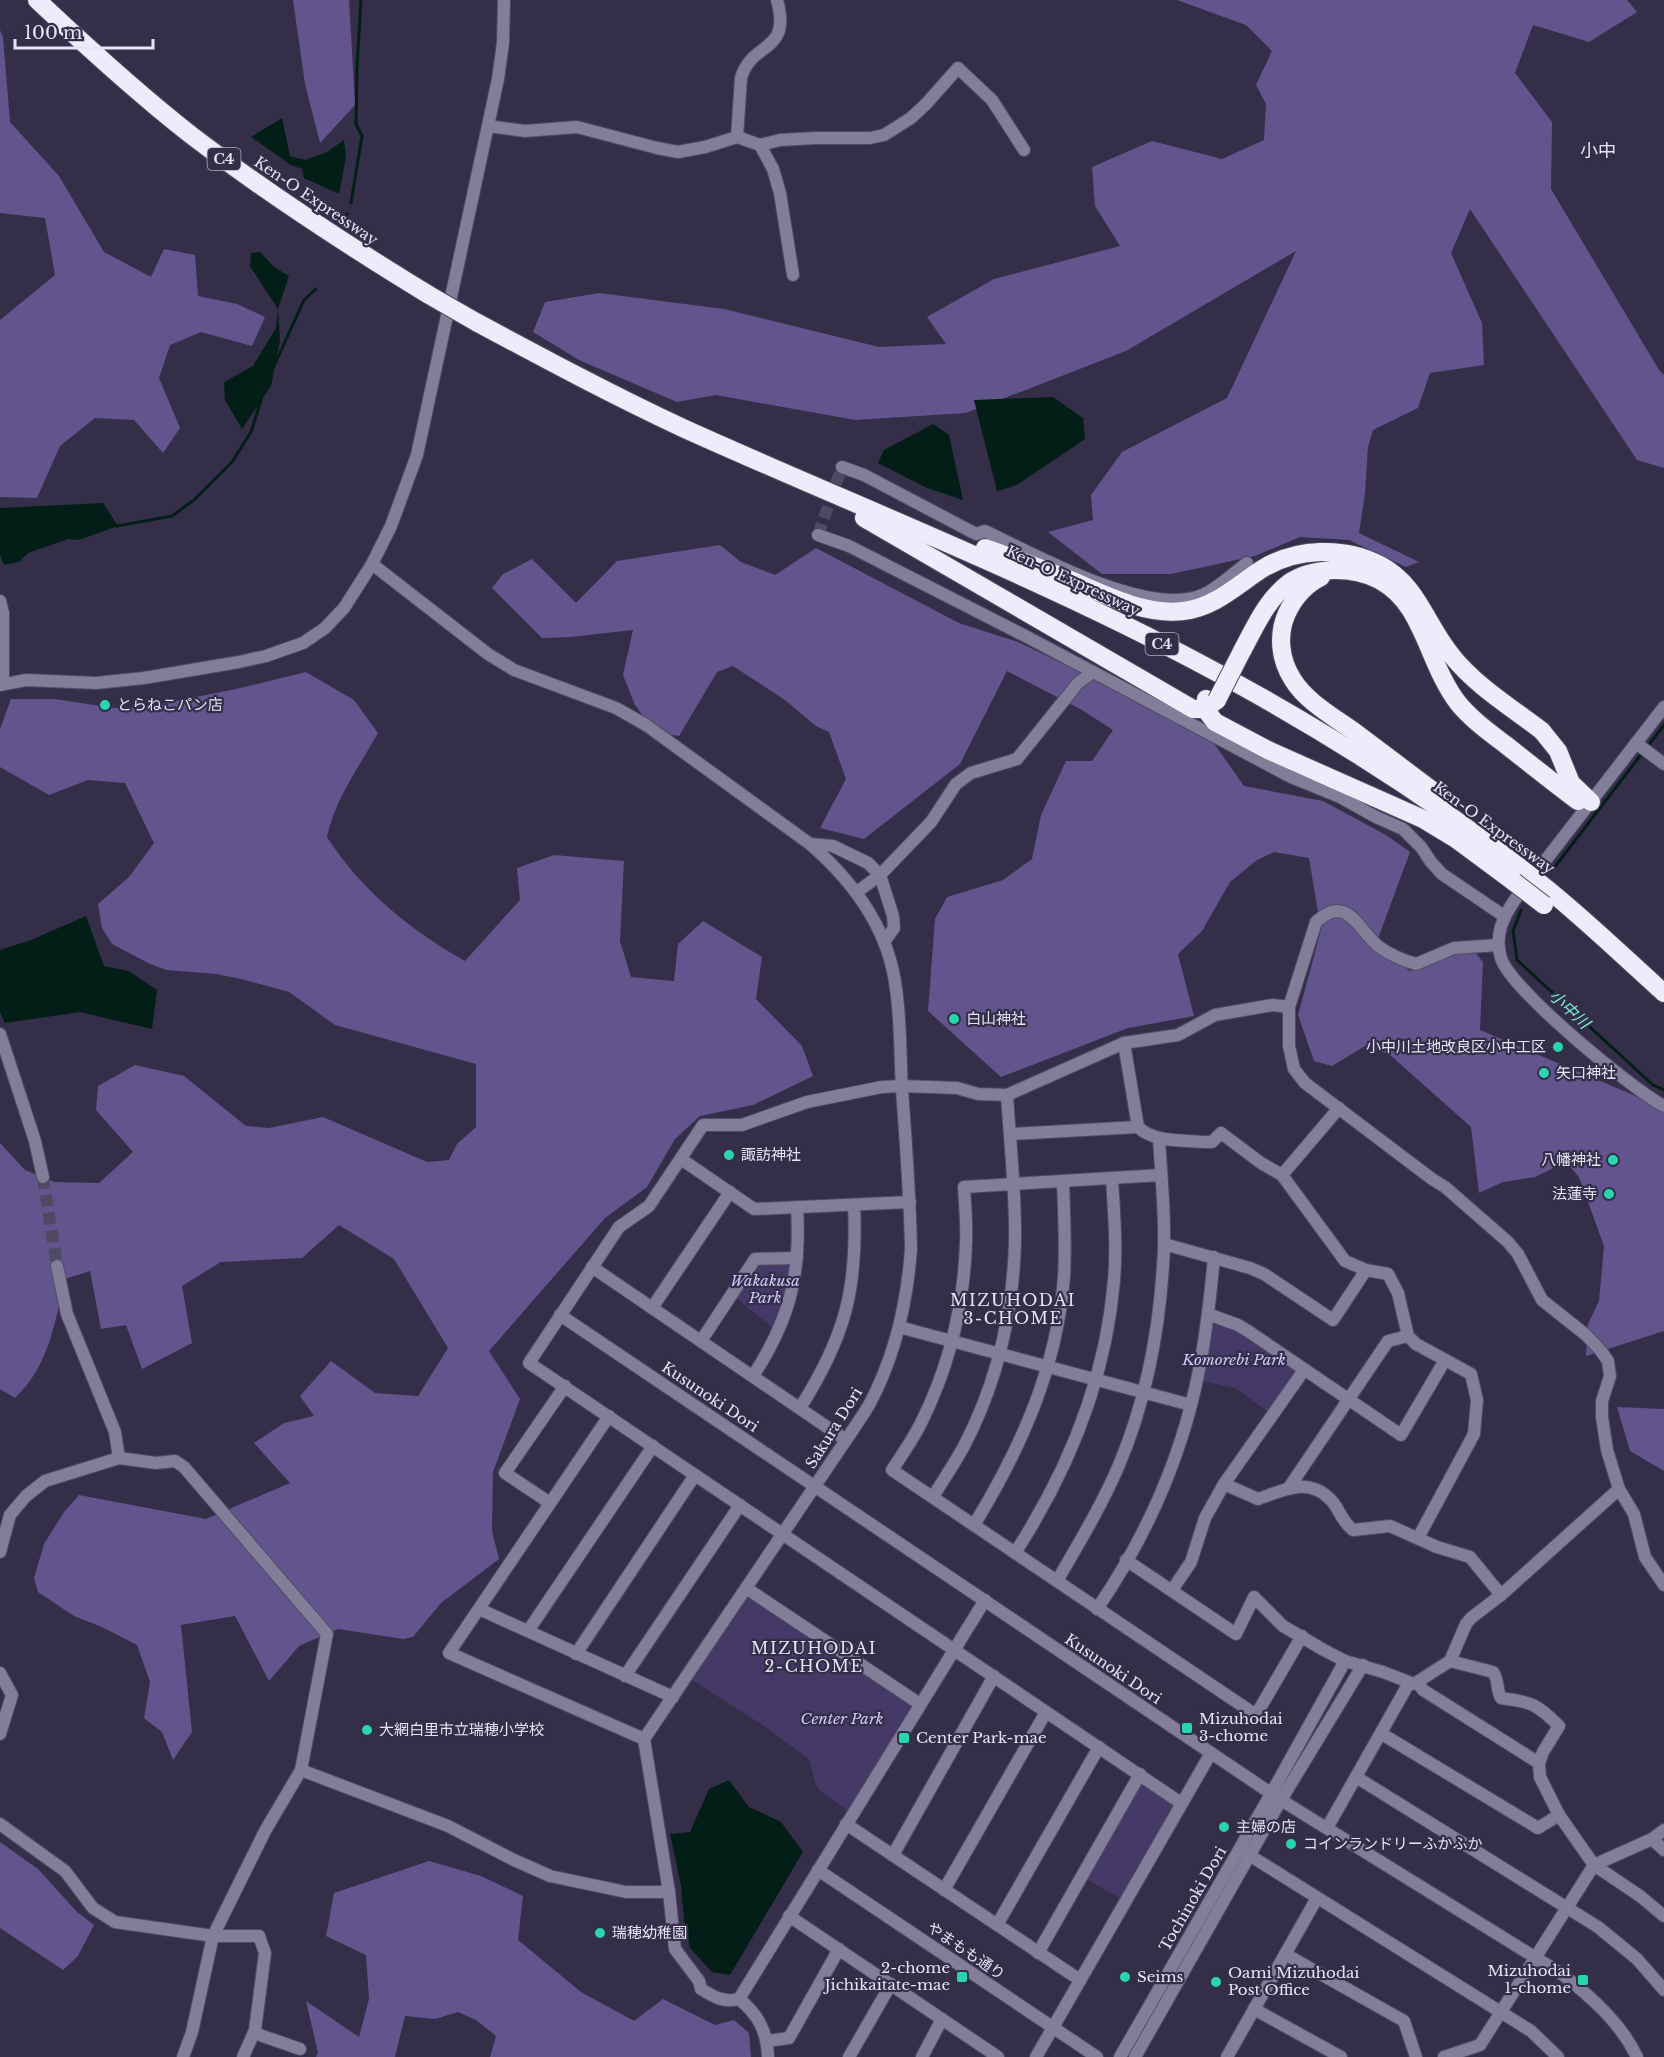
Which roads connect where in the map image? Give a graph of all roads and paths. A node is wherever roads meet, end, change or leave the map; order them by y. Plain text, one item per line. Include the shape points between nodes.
1 (37, 0) edge
2 (504, 0) edge
3 (777, 0) edge
4 (488, 126) junction
5 (737, 137) junction
6 (760, 145) junction
7 (1024, 150) dead end
8 (793, 275) dead end
9 (604, 389) junction
10 (683, 428) junction
11 (842, 467) dead end
12 (924, 527) junction
13 (818, 535) dead end
14 (1337, 561) junction
15 (1247, 563) dead end
16 (372, 564) junction
17 (0, 601) edge
18 (1093, 672) junction
19 (2, 685) edge
20 (1210, 701) junction
21 (1664, 707) edge
22 (1642, 747) junction
23 (1664, 764) edge
24 (1589, 805) junction
25 (810, 844) junction
26 (1545, 861) dead end
27 (880, 874) junction
28 (1550, 882) junction
29 (1515, 890) junction
30 (857, 892) junction
31 (1504, 916) junction
32 (884, 942) junction
33 (1498, 945) junction
34 (1646, 977) junction
35 (1664, 981) edge
36 (1664, 993) edge
37 (1289, 1007) junction
38 (0, 1034) edge
39 (1124, 1043) junction
40 (902, 1086) junction
41 (1007, 1095) junction
42 (1664, 1106) edge
43 (1339, 1108) junction
44 (1138, 1127) junction
45 (1010, 1134) junction
46 (1159, 1138) junction
47 (681, 1159) junction
48 (1161, 1175) junction
49 (1282, 1175) junction
50 (43, 1177) tunnel mouth
51 (1113, 1179) junction
52 (1063, 1181) junction
53 (1013, 1184) junction
54 (730, 1192) junction
55 (910, 1202) junction
56 (854, 1205) junction
57 (797, 1207) junction
58 (1164, 1244) junction
59 (1214, 1257) junction
60 (797, 1258) junction
61 (57, 1266) tunnel mouth
62 (592, 1267) junction
63 (1366, 1270) junction
64 (652, 1308) junction
65 (1208, 1314) junction
66 (560, 1315) junction
67 (899, 1327) junction
68 (1408, 1336) junction
69 (701, 1341) junction
70 (952, 1341) junction
71 (1000, 1354) junction
72 (1445, 1360) junction
73 (1048, 1367) junction
74 (1304, 1370) junction
75 (753, 1376) junction
76 (1096, 1380) junction
77 (565, 1386) junction
78 (1143, 1393) junction
79 (1349, 1399) junction
80 (1191, 1405) junction
81 (800, 1408) junction
82 (609, 1416) junction
83 (846, 1440) junction
84 (653, 1446) junction
85 (119, 1458) junction
86 (695, 1475) junction
87 (1224, 1484) junction
88 (815, 1486) junction
89 (1288, 1489) junction
90 (1619, 1490) junction
91 (933, 1497) junction
92 (550, 1503) junction
93 (740, 1505) junction
94 (974, 1525) junction
95 (783, 1533) junction
96 (1418, 1538) junction
97 (0, 1552) edge
98 (1015, 1553) junction
99 (1126, 1560) junction
100 (1057, 1581) junction
101 (1664, 1585) edge
102 (746, 1588) junction
103 (1172, 1590) junction
104 (1501, 1595) junction
105 (985, 1600) junction
106 (479, 1609) junction
107 (1096, 1609) junction
108 (528, 1631) junction
109 (1302, 1636) junction
110 (953, 1649) junction
111 (576, 1653) junction
112 (1345, 1660) junction
113 (1450, 1661) junction
114 (1363, 1665) junction
115 (0, 1673) edge
116 (625, 1676) junction
117 (994, 1676) junction
118 (1414, 1683) junction
119 (673, 1697) junction
120 (920, 1704) junction
121 (1046, 1712) junction
122 (0, 1734) edge
123 (1382, 1734) junction
124 (644, 1739) junction
125 (1100, 1747) junction
126 (1211, 1753) junction
127 (1539, 1763) junction
128 (301, 1770) junction
129 (1140, 1774) junction
130 (1356, 1777) junction
131 (1276, 1797) junction
132 (1181, 1803) junction
133 (1559, 1815) junction
134 (0, 1824) edge
135 (846, 1824) junction
136 (1327, 1828) junction
137 (1664, 1830) edge
138 (1652, 1839) junction
139 (1664, 1850) edge
140 (893, 1855) junction
141 (1249, 1856) junction
142 (1594, 1865) junction
143 (818, 1870) junction
144 (944, 1890) junction
145 (669, 1892) junction
146 (1317, 1898) junction
147 (1567, 1907) junction
148 (789, 1916) junction
149 (1664, 1916) edge
150 (997, 1925) junction
151 (213, 1936) junction
152 (839, 1949) junction
153 (1038, 1953) junction
154 (1285, 1954) junction
155 (1535, 1957) junction
156 (1080, 1980) junction
157 (891, 1984) junction
158 (1664, 1990) edge
159 (739, 1999) junction
160 (1254, 2009) junction
161 (1500, 2012) junction
162 (942, 2019) junction
163 (1053, 2027) junction
164 (254, 2033) junction
165 (767, 2041) junction
166 (300, 2049) dead end
167 (982, 2052) edge
168 (183, 2057) edge
169 (243, 2057) edge
170 (768, 2057) edge
171 (849, 2057) edge
172 (921, 2057) edge
173 (998, 2057) edge
174 (1036, 2057) edge
175 (1097, 2057) edge
176 (1120, 2057) edge
177 (1135, 2057) edge
178 (1227, 2057) edge
179 (1341, 2057) edge
180 (1416, 2057) edge
181 (1444, 2057) edge
182 (1558, 2057) edge
183 (1637, 2057) edge

1 - 9 highway, Ken-O Expressway / C4, bridge via 108,67 277,198 429,295
2 - 4 street via 503,43
3 - 5 street via 782,23 774,42 755,56 741,78
4 - 5 street via 525,131 577,127 678,152
4 - 16 street via 417,455
5 - 6 street
6 - 7 street via 780,140 884,135 911,118 958,68 992,100
6 - 8 street via 780,193
9 - 10 highway, Ken-O Expressway / C4
9 - 12 highway, Ken-O Expressway / C4
10 - 20 highway via 881,527 1192,709
10 - 34 highway, Ken-O Expressway / C4 via 1062,595 1235,682 1452,818 1545,888
11 - 15 street via 976,534 985,531 1050,562 1138,596 1171,601 1196,597
12 - 14 highway via 1126,602 1165,611 1182,611 1217,600 1287,557 1304,554
12 - 28 highway, Ken-O Expressway / C4 via 1136,624 1299,711 1380,762
13 - 18 street via 849,546
14 - 20 highway, bridge via 1289,584 1270,603 1238,648
14 - 24 highway via 1391,587 1410,609 1458,704
14 - 24 highway via 1366,559 1406,585 1451,655 1474,679 1547,737 1558,751 1571,783
14 - 28 highway via 1306,586 1284,620 1281,646 1294,681 1314,702 1507,845
16 - 19 street via 351,599 325,628 303,643 274,653 144,678 96,683 26,680
16 - 25 street, Sakura Dori via 488,654 514,670 616,708 646,725
17 - 19 street
18 - 27 street via 1078,683 1017,759 971,772 956,784 931,822
18 - 31 street via 1291,777 1403,829 1442,873
20 - 29 highway via 1215,722 1270,751 1423,819 1456,839
21 - 22 street
22 - 23 street
22 - 24 street
24 - 26 street
25 - 27 street via 833,846 868,863
25 - 30 street, Sakura Dori
27 - 30 street
27 - 32 street via 894,928
28 - 35 highway, Ken-O Expressway / C4
29 - 31 street
29 - 34 highway, bridge via 1544,905
30 - 32 street, Sakura Dori
31 - 33 street
32 - 40 street, Sakura Dori via 896,988
33 - 37 street via 1454,948 1416,964 1388,954 1349,914 1339,911 1324,915 1316,922
33 - 42 street via 1509,975 1521,988 1632,1086
34 - 36 highway, Ken-O Expressway / C4
37 - 39 street via 1273,1005 1215,1014 1178,1035
37 - 43 street via 1289,1046 1294,1070
38 - 50 street
39 - 41 street
39 - 44 street
40 - 41 street
40 - 47 street via 807,1102 742,1125 703,1125
40 - 55 street, Sakura Dori
41 - 45 street
43 - 49 street
43 - 90 street via 1445,1187 1508,1242 1531,1275 1542,1300 1601,1351 1608,1361 1610,1376 1602,1401 1602,1417
44 - 45 street
44 - 46 street
45 - 53 street
46 - 48 street
46 - 49 street via 1212,1142 1221,1133
47 - 54 street
47 - 62 street via 649,1206 619,1227
48 - 51 street
48 - 58 street
49 - 63 street via 1345,1261
51 - 52 street
51 - 76 street via 1114,1277
52 - 53 street
52 - 73 street via 1064,1279
53 - 70 street via 964,1188 966,1241
53 - 71 street via 1012,1289
54 - 57 street via 754,1209
54 - 64 street
55 - 56 street
55 - 67 street, Sakura Dori via 912,1249
56 - 57 street
56 - 81 street via 854,1272 847,1307 831,1354
57 - 60 street
58 - 59 street
58 - 78 street via 1157,1325
59 - 63 street via 1264,1274 1333,1320
59 - 65 street
60 - 69 street via 755,1259
60 - 75 street via 787,1310 775,1340
61 - 85 street via 67,1314 115,1432
62 - 64 street
62 - 66 street
63 - 68 street via 1389,1274 1398,1293
64 - 69 street
65 - 74 street via 1238,1325
65 - 80 street
66 - 77 street via 529,1363
66 - 88 street, Kusunoki Dori
67 - 70 street
67 - 83 street, Sakura Dori via 869,1404
68 - 72 street
68 - 79 street via 1388,1341
69 - 75 street
70 - 71 street
70 - 91 street via 921,1424 892,1470
71 - 73 street
71 - 91 street via 964,1445
72 - 79 street via 1401,1435
72 - 96 street via 1471,1374 1477,1400 1474,1434
73 - 76 street
73 - 94 street via 1013,1458
74 - 79 street
74 - 87 street
75 - 81 street
76 - 78 street
76 - 98 street via 1052,1492
77 - 82 street
77 - 92 street via 505,1473
78 - 80 street
78 - 100 street via 1119,1466
79 - 89 street
80 - 99 street via 1159,1498
81 - 83 street
82 - 84 street
82 - 92 street
83 - 88 street, Sakura Dori
84 - 86 street
84 - 108 street
85 - 97 street via 45,1481 26,1496 10,1515
85 - 128 street via 156,1463 175,1461 184,1467 327,1634
86 - 93 street
86 - 111 street
87 - 89 street via 1258,1499
87 - 103 street via 1205,1518 1191,1562
88 - 95 street, Sakura Dori
88 - 105 street, Kusunoki Dori
89 - 96 street via 1306,1485 1315,1488 1331,1501 1344,1524 1353,1530 1390,1526
90 - 101 street via 1634,1514 1645,1557
90 - 104 street
91 - 94 street
92 - 106 street
93 - 95 street
93 - 116 street
94 - 98 street
95 - 102 street, Sakura Dori
95 - 110 street
96 - 104 street via 1470,1557
98 - 100 street
99 - 103 street
99 - 107 street
100 - 107 street
102 - 119 street, Sakura Dori
102 - 120 street
103 - 109 street via 1236,1634 1254,1597 1283,1626
104 - 113 street via 1466,1624
105 - 110 street
105 - 126 street, Kusunoki Dori
106 - 108 street
106 - 124 street via 449,1653
107 - 109 street via 1256,1715
108 - 111 street
109 - 112 street
110 - 117 street
110 - 120 street
111 - 116 street
112 - 114 street
112 - 131 street, Tochinoki Dori
113 - 118 street
113 - 127 street via 1493,1672 1501,1698 1526,1701 1541,1708 1559,1726
114 - 118 street
114 - 131 street, Tochinoki Dori
115 - 122 street via 12,1695
116 - 119 street
117 - 121 street
117 - 140 street
118 - 123 street
118 - 127 street
119 - 124 street, Sakura Dori
120 - 135 street
121 - 125 street
121 - 144 street
123 - 130 street
123 - 133 street via 1538,1828
124 - 145 street
125 - 129 street
125 - 150 street
126 - 131 street, Kusunoki Dori
126 - 132 street
127 - 133 street via 1540,1777
128 - 145 street via 447,1826 550,1876 626,1892
128 - 151 street via 265,1831
129 - 132 street
129 - 153 street
130 - 136 street
130 - 147 street
131 - 136 street, Kusunoki Dori
131 - 141 street, Tochinoki Dori
131 - 176 street, Tochinoki Dori
132 - 156 street
133 - 142 street
134 - 151 street via 65,1871 93,1908 115,1922
135 - 140 street
135 - 143 street
136 - 155 street, Kusunoki Dori
137 - 138 street
138 - 139 street
138 - 142 street
140 - 144 street
141 - 146 street
141 - 177 street, Tochinoki Dori
142 - 147 street
142 - 149 street
143 - 148 street
143 - 163 street, やまもも通り
144 - 150 street
145 - 159 street via 675,1949 701,1989 722,2000
146 - 154 street
146 - 161 street
147 - 155 street
147 - 158 street via 1637,1959
148 - 152 street
148 - 159 street
150 - 153 street
151 - 164 street via 253,1935 260,1936 263,1943
151 - 168 street
152 - 157 street
152 - 165 street via 789,2038
153 - 156 street
154 - 160 street
154 - 180 street via 1404,2022
155 - 161 street
155 - 183 street, Kusunoki Dori via 1588,1995 1616,2025
156 - 163 street
157 - 162 street
157 - 171 street
159 - 165 street via 763,2026
160 - 178 street
160 - 179 street
161 - 181 street via 1480,2044
161 - 182 street via 1531,2031
162 - 167 street
162 - 172 street
163 - 174 street
163 - 175 street, やまもも通り
164 - 166 street
164 - 169 street
165 - 170 street
167 - 173 street

